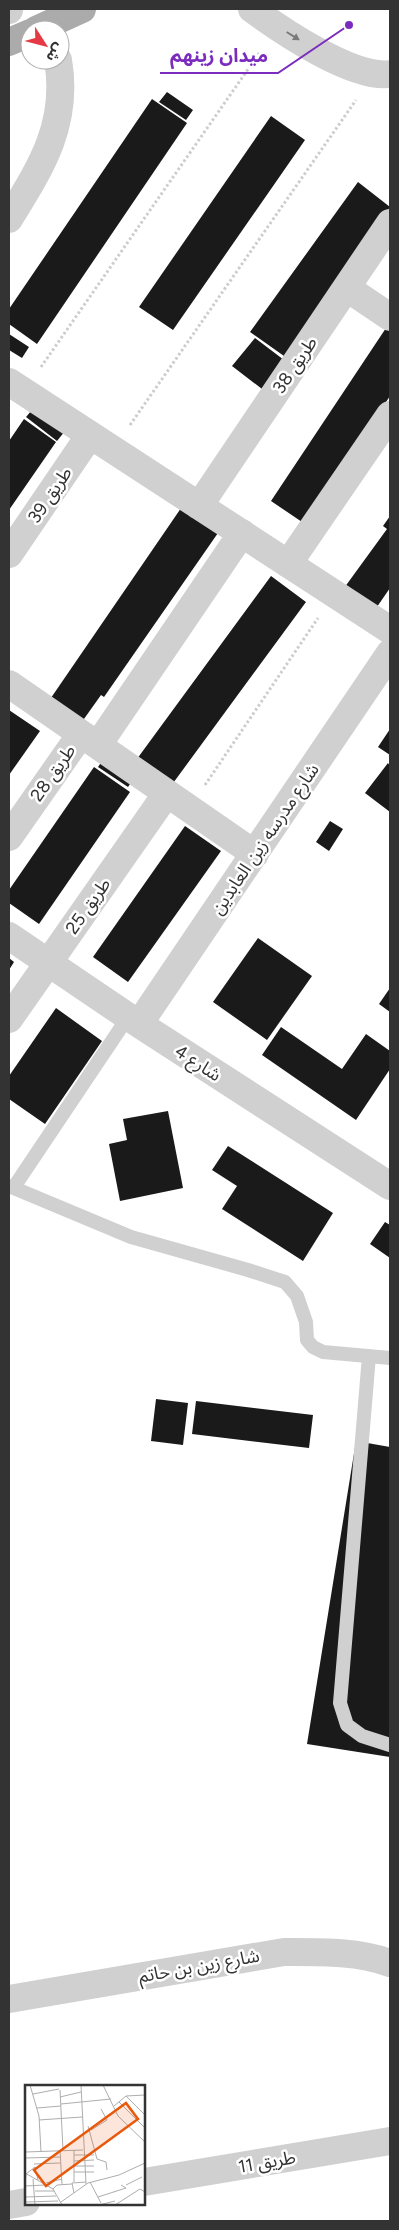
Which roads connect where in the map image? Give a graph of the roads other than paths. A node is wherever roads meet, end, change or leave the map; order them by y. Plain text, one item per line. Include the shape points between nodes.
1 (82, 9) edge
2 (252, 9) edge
3 (59, 20) edge
4 (59, 70) edge
5 (382, 74) edge
6 (9, 219) edge
7 (390, 223) edge
8 (347, 288) junction
9 (390, 317) edge
10 (16, 387) edge
11 (390, 415) edge
12 (90, 435) junction
13 (199, 506) junction
14 (242, 533) junction
15 (9, 554) edge
16 (288, 564) junction
17 (390, 630) edge
18 (390, 653) edge
19 (382, 683) edge
20 (9, 684) edge
21 (90, 739) junction
22 (167, 792) junction
23 (9, 837) edge
24 (256, 854) junction
25 (9, 936) edge
26 (48, 963) junction
27 (9, 1019) edge
28 (133, 1020) junction
29 (12, 1186) edge
30 (390, 1186) edge
31 (369, 1356) junction
32 (390, 1358) edge
33 (390, 1745) edge
34 (390, 1964) edge
35 (9, 1999) edge
36 (390, 2141) edge
37 (145, 2182) edge
38 (25, 2202) edge
39 (9, 2205) edge

1 - 3 main road
2 -> 5 street via 332,57
4 - 6 street via 57,124 49,149
7 - 8 street, طريق 38
8 - 9 street
8 - 13 street, طريق 38
10 - 12 street
11 - 16 street
12 - 13 street
12 - 15 street, طريق 39
13 - 14 street
14 - 16 street
14 - 21 street, طريق 28
16 - 17 street
18 - 19 street, شارع مدرسه زين العابدين
19 - 24 street, شارع مدرسه زين العابدين
20 - 21 street
21 - 22 street
21 - 23 street, طريق 28
22 - 24 street
22 - 26 street, طريق 25
24 - 28 street, شارع مدرسه زين العابدين
25 - 26 street, شارع 4
26 - 27 street, طريق 25
26 - 28 street, شارع 4
28 - 29 lane
28 - 30 street, شارع 4
29 - 31 lane via 131,1237 285,1282 297,1296 306,1322 307,1340 313,1347 323,1352
31 - 32 lane
31 - 33 lane via 340,1703 346,1725 362,1736
34 - 35 street, شارع زين بن حاتم via 379,1959 328,1952 284,1952
36 - 37 street, طريق 11
38 - 39 street

